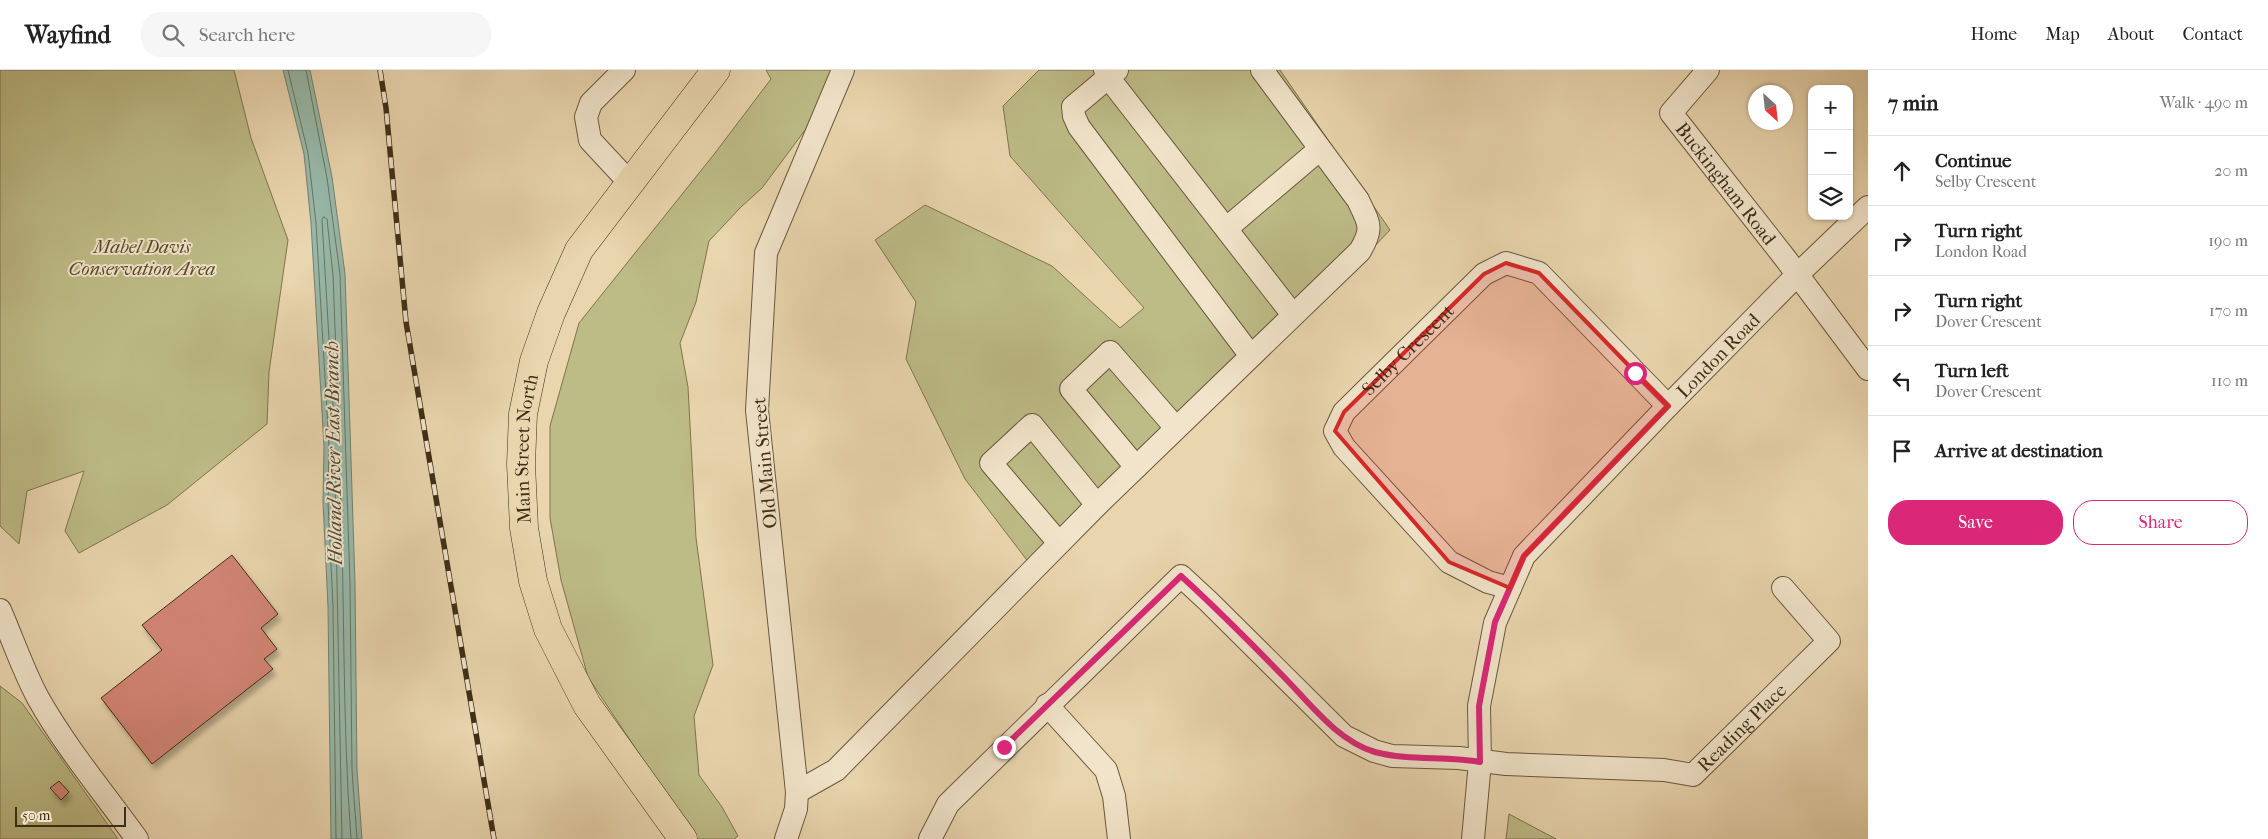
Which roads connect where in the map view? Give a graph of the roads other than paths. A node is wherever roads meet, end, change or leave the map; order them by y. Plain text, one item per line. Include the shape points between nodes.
1 (624, 70) edge
2 (716, 70) edge
3 (843, 70) edge
4 (1262, 70) edge
5 (1708, 70) edge
6 (1110, 72) edge
7 (1320, 149) junction
8 (630, 183) junction
9 (1868, 207) edge
10 (1227, 228) junction
11 (1797, 275) junction
12 (1293, 315) junction
13 (1251, 356) junction
14 (1868, 369) edge
15 (1668, 406) junction
16 (1176, 428) junction
17 (1136, 467) junction
18 (1097, 505) junction
19 (1059, 543) junction
20 (1510, 588) junction
21 (1783, 588) dead end
22 (0, 610) edge
23 (1047, 705) junction
24 (1480, 762) junction
25 (797, 792) junction
26 (137, 839) edge
27 (683, 839) edge
28 (786, 839) edge
29 (930, 839) edge
30 (1119, 839) edge
31 (1473, 839) edge

1 - 8 street via 591,103 586,117 590,140
2 - 8 main road, Main Street North
3 - 25 street, Old Main Street via 766,253 765,263 757,410
4 - 7 street
5 - 11 street, Buckingham Road via 1671,113
6 - 10 street
6 - 13 street via 1073,107 1076,122
7 - 10 street
7 - 12 street via 1358,200 1368,222 1369,235 1360,251
8 - 27 main road, Main Street North via 579,250 534,361 523,414 524,528 534,581 548,628 587,705
9 - 11 street, London Road
10 - 12 street
11 - 14 street
11 - 15 street, London Road
12 - 13 street
13 - 16 street
15 - 20 street, London Road via 1524,556
15 - 20 street, Selby Crescent via 1539,273 1506,263 1484,274 1344,412 1335,431 1344,447 1449,562 1488,582
16 - 17 street
16 - 17 street via 1110,352 1070,389
17 - 18 street
18 - 19 street
18 - 19 street via 1032,425 991,463
19 - 25 street via 836,770
20 - 24 street, London Road via 1495,622 1479,706
21 - 24 street, Reading Place via 1829,641 1693,775 1664,770
22 - 26 street via 24,671 58,731
23 - 24 street via 1181,576 1332,725 1358,745 1392,756 1459,758
23 - 29 street via 948,804
23 - 30 street via 1106,770 1114,796
24 - 31 street, London Road
25 - 28 street, Old Main Street via 796,809

